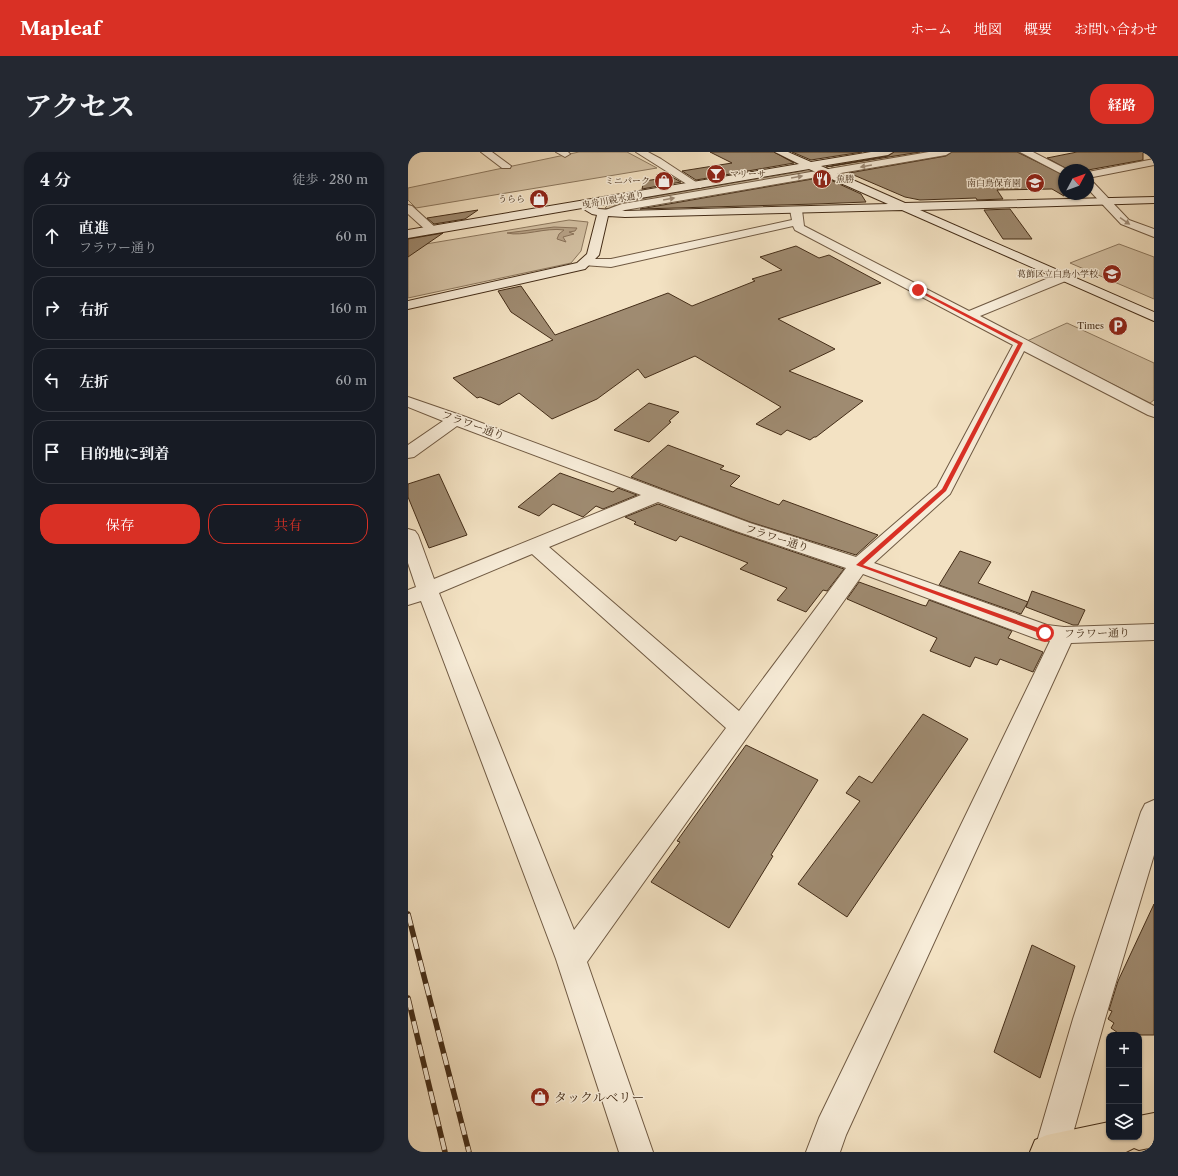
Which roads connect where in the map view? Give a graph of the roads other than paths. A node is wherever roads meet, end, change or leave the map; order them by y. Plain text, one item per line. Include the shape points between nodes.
1 (486, 152) edge
2 (641, 152) edge
3 (780, 152) edge
4 (888, 152) edge
5 (946, 152) edge
6 (1025, 152) edge
7 (1154, 162) edge
8 (506, 166) dead end
9 (810, 166) junction
10 (1058, 168) edge
11 (826, 172) junction
12 (1094, 174) edge
13 (698, 186) junction
14 (1094, 190) edge
15 (1154, 200) edge
16 (1104, 201) junction
17 (586, 205) junction
18 (905, 207) junction
19 (408, 208) edge
20 (604, 214) junction
21 (796, 216) junction
22 (432, 230) junction
23 (1154, 233) edge
24 (408, 234) edge
25 (587, 262) junction
26 (1063, 277) junction
27 (408, 305) edge
28 (969, 316) junction
29 (1154, 317) edge
30 (1021, 343) junction
31 (408, 402) edge
32 (1154, 412) edge
33 (457, 419) junction
34 (408, 452) edge
35 (658, 495) junction
36 (408, 535) edge
37 (535, 546) junction
38 (859, 565) junction
39 (418, 594) edge
40 (1154, 632) edge
41 (1064, 635) junction
42 (740, 726) junction
43 (1154, 812) edge
44 (571, 959) junction
45 (1154, 1130) edge
46 (1142, 1132) edge
47 (1107, 1140) edge
48 (636, 1152) edge
49 (823, 1152) edge
50 (1049, 1152) edge

1 - 8 street
2 - 13 street
3 - 9 street
4 - 9 street, 曳舟川親水通り
5 -> 11 street
6 - 10 street
7 - 12 street
9 - 11 street
9 - 13 street, 曳舟川親水通り
11 - 18 street
20 -> 11 street via 622,207
13 - 17 street, 曳舟川親水通り
14 - 16 street
15 - 16 street
16 - 18 street
16 -> 23 street via 1125,222
17 - 20 street
17 - 22 street, 曳舟川親水通り
18 - 21 street
18 - 26 street
19 - 22 street
20 - 21 street
20 - 25 street via 593,256
21 - 25 street via 611,263
21 - 28 street via 798,228
22 - 24 street, 曳舟川親水通り
25 - 27 street via 561,272
26 - 28 street
26 - 29 street
28 - 30 street
30 - 32 street
30 - 38 street via 944,490
31 - 33 street, フラワー通り
33 - 34 street
33 - 35 street, フラワー通り
35 - 37 street
35 - 38 street, フラワー通り via 743,527
36 - 39 street
37 - 39 street
37 - 42 street
38 - 41 street, フラワー通り via 1045,633
38 - 42 street
39 - 44 street
40 - 41 street, フラワー通り
41 - 49 street via 831,1130
42 - 44 street
43 - 50 street
44 - 48 street
45 - 46 highway
47 - 50 highway

